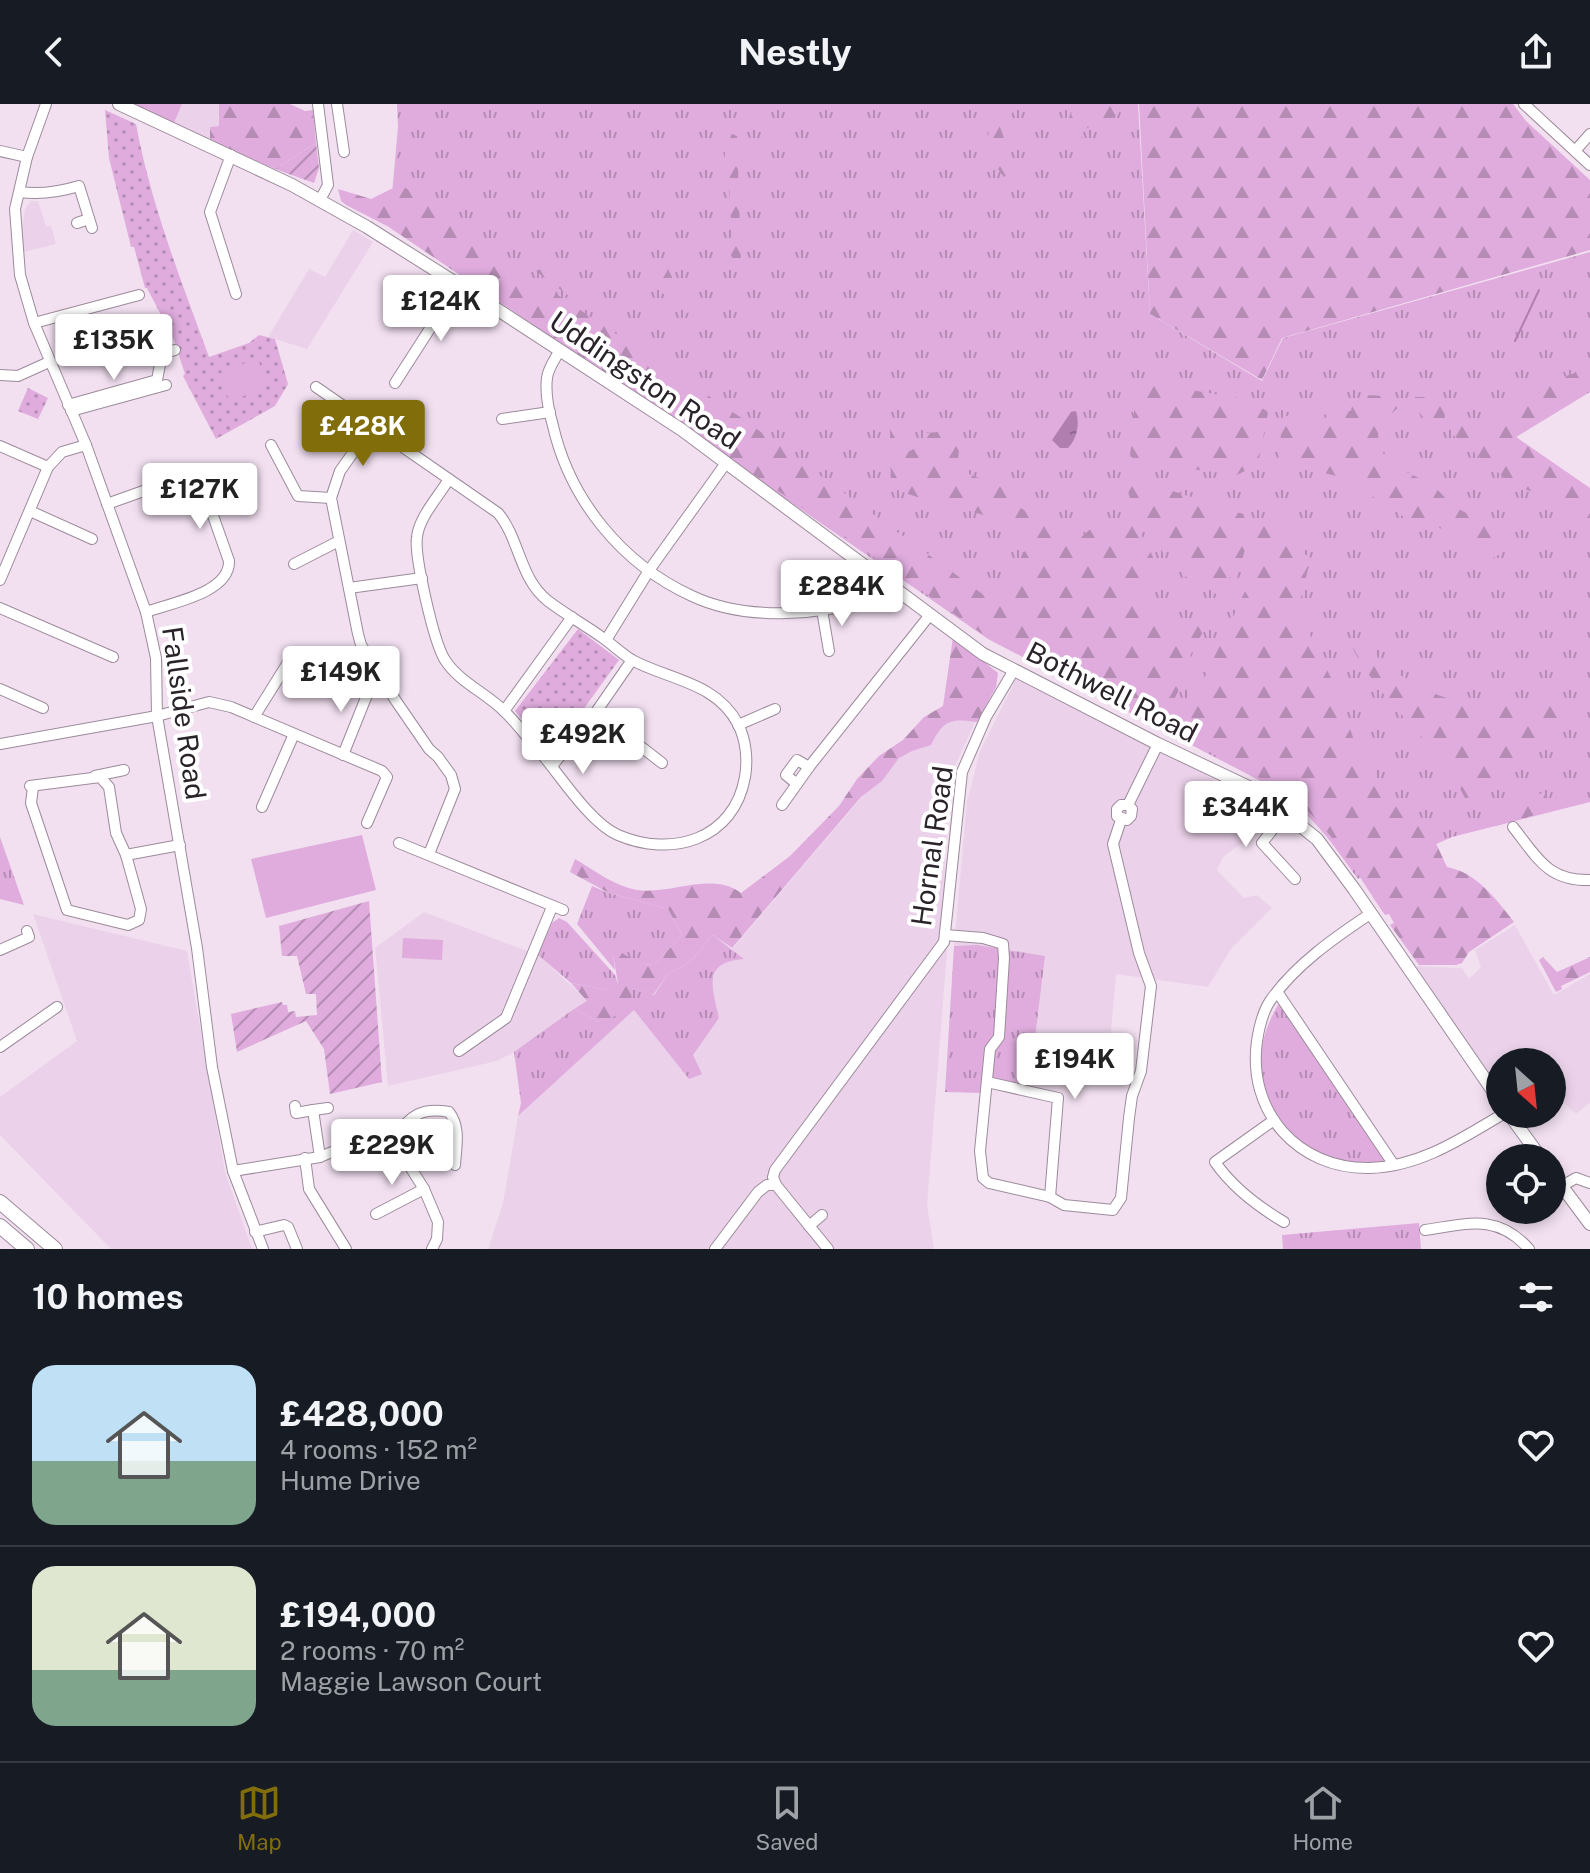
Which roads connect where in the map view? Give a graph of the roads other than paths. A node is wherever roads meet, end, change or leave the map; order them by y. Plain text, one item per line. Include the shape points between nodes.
1 (46, 104) edge
2 (119, 104) edge
3 (318, 104) edge
4 (337, 104) edge
5 (1524, 104) edge
6 (339, 121) junction
7 (321, 125) junction
8 (1590, 134) edge
9 (0, 151) edge
10 (1575, 151) junction
11 (344, 152) dead end
12 (231, 155) junction
13 (27, 157) junction
14 (1590, 165) edge
15 (20, 192) junction
16 (320, 200) junction
17 (77, 223) dead end
18 (458, 285) junction
19 (236, 294) dead end
20 (139, 295) dead end
21 (34, 323) junction
22 (175, 350) dead end
23 (560, 350) junction
24 (49, 362) junction
25 (0, 375) edge
26 (395, 383) dead end
27 (166, 385) dead end
28 (316, 387) dead end
29 (69, 408) junction
30 (550, 412) junction
31 (502, 419) dead end
32 (372, 426) junction
33 (86, 445) junction
34 (271, 445) dead end
35 (0, 446) edge
36 (726, 463) junction
37 (48, 467) junction
38 (449, 479) junction
39 (331, 498) junction
40 (107, 504) junction
41 (30, 511) junction
42 (92, 539) dead end
43 (339, 541) junction
44 (4, 558) edge
45 (294, 564) dead end
46 (650, 569) junction
47 (422, 578) junction
48 (0, 580) edge
49 (349, 588) junction
50 (900, 595) joint
51 (872, 599) dead end
52 (0, 608) edge
53 (822, 610) junction
54 (146, 612) junction
55 (929, 616) junction
56 (572, 617) junction
57 (606, 640) junction
58 (829, 651) dead end
59 (113, 657) dead end
60 (632, 660) junction
61 (296, 661) dead end
62 (1014, 670) junction
63 (371, 685) dead end
64 (0, 689) edge
65 (43, 708) dead end
66 (775, 710) dead end
67 (504, 711) junction
68 (596, 712) junction
69 (157, 716) junction
70 (254, 717) junction
71 (738, 725) junction
72 (294, 734) junction
73 (0, 744) edge
74 (1158, 744) junction
75 (343, 755) junction
76 (663, 763) dead end
77 (552, 766) junction
78 (124, 770) dead end
79 (93, 777) junction
80 (782, 805) dead end
81 (262, 807) dead end
82 (1285, 814) junction
83 (373, 818) dead end
84 (1513, 827) dead end
85 (399, 843) dead end
86 (180, 845) junction
87 (429, 854) junction
88 (126, 855) junction
89 (1295, 879) dead end
90 (1590, 880) edge
91 (1370, 914) junction
92 (28, 934) dead end
93 (945, 935) junction
94 (0, 950) edge
95 (1278, 993) junction
96 (57, 1007) dead end
97 (0, 1047) edge
98 (459, 1051) dead end
99 (1486, 1081) edge
100 (987, 1082) junction
101 (295, 1106) dead end
102 (328, 1108) dead end
103 (313, 1110) junction
104 (1274, 1120) junction
105 (1486, 1124) edge
106 (390, 1141) junction
107 (320, 1157) junction
108 (305, 1158) junction
109 (455, 1165) dead end
110 (1394, 1165) junction
111 (233, 1171) junction
112 (775, 1181) junction
113 (1590, 1183) edge
114 (1566, 1184) edge
115 (424, 1189) junction
116 (1566, 1191) edge
117 (1050, 1197) junction
118 (0, 1202) edge
119 (376, 1214) dead end
120 (822, 1215) dead end
121 (1284, 1222) dead end
122 (1590, 1224) edge
123 (0, 1226) edge
124 (809, 1226) junction
125 (1425, 1230) dead end
126 (255, 1232) junction
127 (27, 1249) edge
128 (55, 1249) edge
129 (263, 1249) edge
130 (297, 1249) edge
131 (346, 1249) edge
132 (432, 1249) edge
133 (715, 1249) edge
134 (828, 1249) edge
135 (1529, 1249) edge

1 - 13 street, Fallside Road
2 - 12 main road, Uddingston Road
3 - 7 street
4 - 6 street
5 - 10 street
6 - 7 street
6 - 11 street
7 - 16 street via 328,185
8 - 10 street
9 - 13 street
10 - 14 street
12 - 16 main road, Uddingston Road
12 - 19 street via 210,212
13 - 15 street, Fallside Road
15 - 17 street via 60,192 78,182 90,224
15 - 21 street, Fallside Road via 15,209 18,260
16 - 18 main road, Uddingston Road
18 - 23 main road, Uddingston Road
18 - 26 street
20 - 21 street
21 - 24 street, Fallside Road
22 - 29 street via 162,354 157,380
23 - 30 street via 547,379
23 - 36 main road, Uddingston Road
24 - 25 street via 18,376
24 - 29 street, Fallside Road
27 - 29 street
28 - 32 street
29 - 33 street, Fallside Road
30 - 31 street
30 - 46 street via 567,474 582,499 628,554
32 - 38 street
32 - 39 street via 340,471
33 - 37 street via 62,452
33 - 40 street, Fallside Road
34 - 39 street via 298,496
35 - 37 street
36 - 46 street
36 - 50 main road, Uddingston Road
37 - 41 street
38 - 47 street via 417,537
38 - 56 street via 505,520 530,579 545,599
39 - 43 street
40 - 54 street, Fallside Road
40 - 54 street via 180,478 198,483 209,505 229,561 225,579 217,587
41 - 42 street
41 - 44 street
43 - 45 street
43 - 49 street
44 - 48 street
46 - 53 street via 692,596 722,606 786,614
46 - 57 street
47 - 49 street
47 - 67 street via 445,661
49 - 87 street via 361,645 455,789
50 - 55 main road, Bothwell Road
51 - 53 street
52 - 59 street
53 - 58 street
54 - 69 street, Fallside Road via 156,658
55 - 62 main road, Bothwell Road
55 - 80 street via 809,767 797,760 786,775 797,784
56 - 57 street
56 - 67 street
57 - 60 street
60 - 68 street
60 - 71 street via 713,695
61 - 70 street via 289,661
62 - 74 main road, Bothwell Road
62 - 93 street, Hornal Road via 962,772
63 - 75 street
64 - 65 street
66 - 71 street
67 - 77 street
68 - 76 street
68 - 77 street
69 - 70 street via 209,702
69 - 73 street
69 - 86 street, Fallside Road
70 - 72 street
71 - 77 street via 746,758 743,790 719,826 679,844 659,846 614,834
72 - 75 street
72 - 81 street
74 - 82 main road, Bothwell Road via 1257,791
74 - 117 street via 1128,805 1131,816 1121,820 1113,844 1151,986 1121,1198 1113,1210 1064,1205
75 - 83 street via 387,777
78 - 79 street
79 - 88 street via 109,787 116,833
79 - 88 street via 31,786 31,803 67,910 128,925 139,920 141,909
82 - 89 street via 1262,843
82 - 91 main road, Bothwell Road via 1317,839
84 - 90 street via 1548,870 1571,881
85 - 87 street
86 - 88 street
86 - 111 street, Fallside Road via 212,1067
87 - 98 street via 557,908 506,1018
91 - 95 street via 1316,953
91 - 99 main road, Bothwell Road
92 - 94 street
93 - 100 street via 1003,944 999,1037 990,1049
93 - 112 street, Hornal Road via 779,1161
95 - 104 street via 1259,1027 1255,1060 1263,1104
95 - 110 street
96 - 97 street
100 - 117 street via 980,1151 983,1178
100 - 117 street via 1058,1098
101 - 103 street via 296,1113
102 - 103 street
103 - 107 street
104 - 110 street via 1290,1140 1342,1166
104 - 121 street via 1215,1162 1237,1188
105 - 110 street via 1449,1146
106 - 107 street via 370,1136
106 - 109 street via 421,1112 449,1112 456,1120 450,1146
106 - 115 street
107 - 108 street
108 - 111 street
108 - 131 street via 309,1189
111 - 126 street, Fallside Road
112 - 124 street
112 - 133 street via 758,1192
113 - 114 street via 1576,1178
115 - 119 street
115 - 132 street via 438,1222
116 - 122 main road
118 - 128 highway
120 - 124 street
123 - 127 highway
124 - 134 street
125 - 135 street via 1490,1224 1517,1236
126 - 129 street, Fallside Road
126 - 130 street via 284,1225

